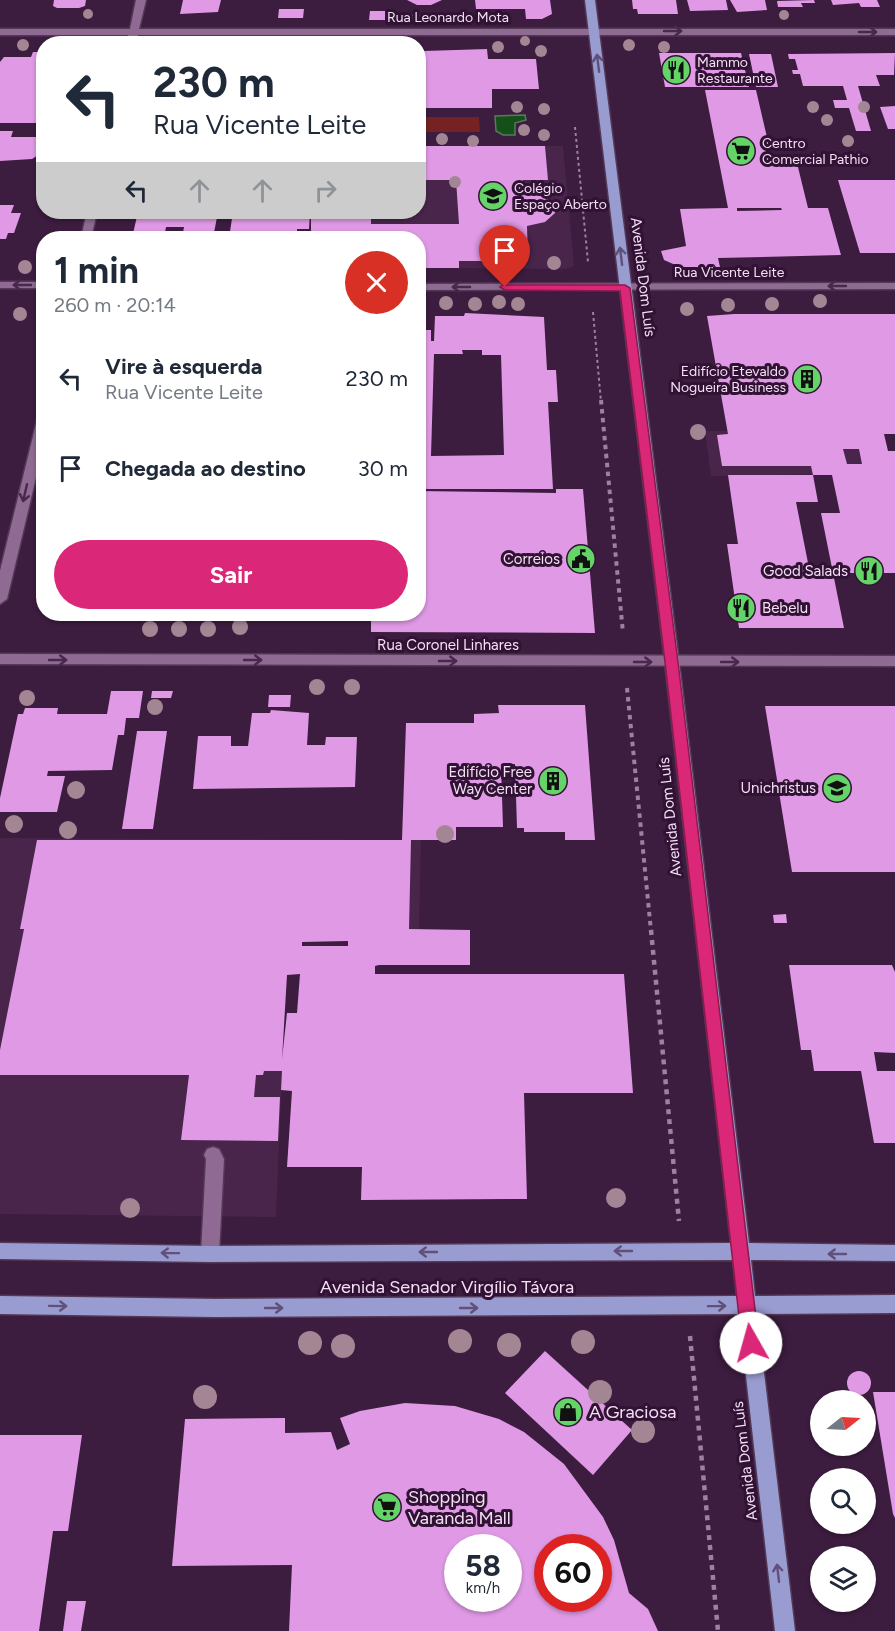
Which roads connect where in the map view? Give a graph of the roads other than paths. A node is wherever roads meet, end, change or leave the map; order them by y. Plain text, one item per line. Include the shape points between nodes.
1 (141, 0) edge
2 (590, 0) edge
3 (134, 31) junction
4 (594, 31) junction
5 (0, 32) edge
6 (895, 32) edge
7 (133, 36) edge
8 (0, 285) edge
9 (36, 285) edge
10 (895, 286) edge
11 (426, 287) edge
12 (625, 288) junction
13 (36, 449) edge
14 (0, 599) edge
15 (0, 659) edge
16 (895, 661) edge
17 (672, 662) junction
18 (213, 1155) dead end
19 (0, 1251) edge
20 (740, 1252) junction
21 (895, 1253) edge
22 (210, 1254) junction
23 (895, 1304) edge
24 (0, 1305) edge
25 (747, 1305) junction
26 (785, 1631) edge

1 - 3 street
2 - 4 main road, Avenida Dom Luís
3 - 4 street, Rua Leonardo Mota
3 - 5 street, Rua Leonardo Mota
3 - 7 street
4 -> 6 street, Rua Leonardo Mota
12 -> 4 main road, Avenida Dom Luís
9 -> 8 street
10 -> 12 street, Rua Vicente Leite
12 -> 11 street, Rua Vicente Leite
12 - 17 main road, Avenida Dom Luís
13 -> 14 street
15 -> 17 street, Rua Coronel Linhares
17 -> 16 street, Rua Coronel Linhares
17 - 20 main road, Avenida Dom Luís
18 - 22 street
22 -> 19 main road
21 -> 20 main road
20 -> 22 main road
20 - 25 main road, Avenida Dom Luís
23 - 25 main road, Avenida Senador Virgílio Távora
24 -> 25 main road, Avenida Senador Virgílio Távora
26 -> 25 main road, Avenida Dom Luís

